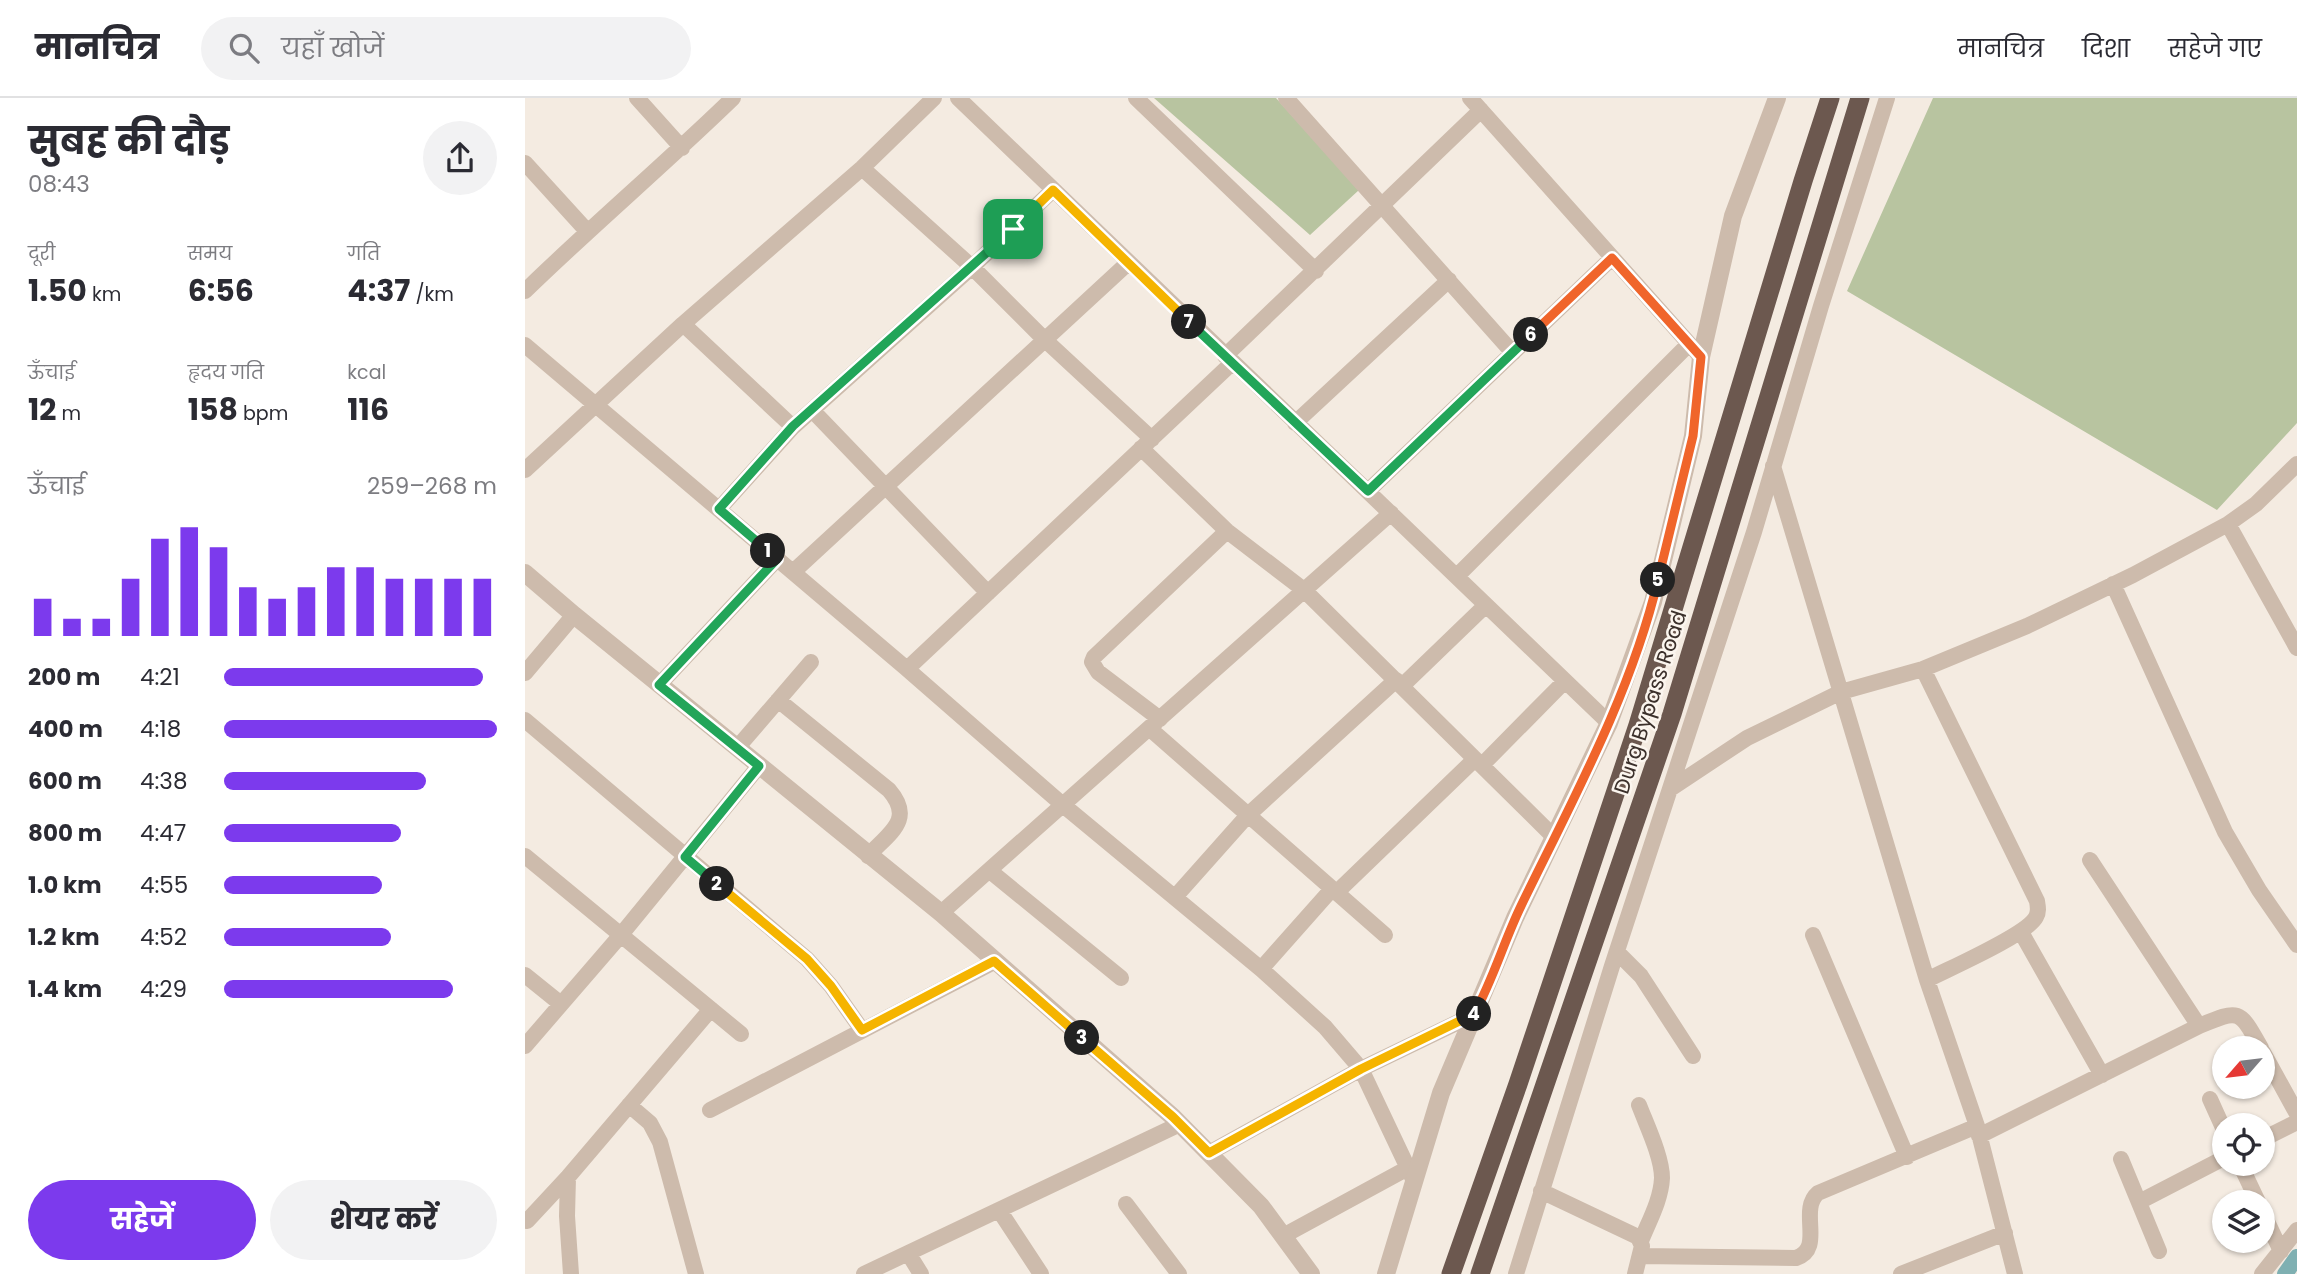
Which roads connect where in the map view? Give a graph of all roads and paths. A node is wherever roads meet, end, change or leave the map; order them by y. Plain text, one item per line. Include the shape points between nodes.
1 (637, 98) edge
2 (733, 98) edge
3 (934, 98) edge
4 (958, 98) edge
5 (1136, 98) edge
6 (1286, 98) edge
7 (1777, 98) edge
8 (1830, 98) edge
9 (1860, 98) edge
10 (1887, 98) edge
11 (1476, 104) edge
12 (682, 148) junction
13 (525, 163) edge
14 (862, 168) junction
15 (1053, 190) junction
16 (1384, 206) junction
17 (587, 231) junction
18 (1612, 258) junction
19 (1128, 263) junction
20 (972, 267) junction
21 (1316, 271) junction
22 (1449, 280) junction
23 (525, 291) edge
24 (683, 324) junction
25 (1044, 339) junction
26 (525, 345) edge
27 (1695, 350) junction
28 (1513, 353) junction
29 (1228, 360) junction
30 (595, 405) junction
31 (811, 410) junction
32 (1296, 423) junction
33 (793, 426) junction
34 (1147, 444) junction
35 (2297, 464) edge
36 (1773, 466) junction
37 (525, 470) edge
38 (885, 486) junction
39 (1368, 491) junction
40 (719, 509) junction
41 (1391, 513) junction
42 (2228, 524) junction
43 (1227, 531) junction
44 (777, 559) junction
45 (793, 572) junction
46 (525, 573) edge
47 (1457, 576) junction
48 (2113, 584) junction
49 (1304, 590) junction
50 (988, 593) junction
51 (1486, 605) junction
52 (574, 615) junction
53 (2297, 648) edge
54 (811, 662) dead end
55 (907, 669) junction
56 (1923, 669) junction
57 (525, 673) edge
58 (1565, 681) junction
59 (1399, 683) junction
60 (659, 685) junction
61 (1841, 692) junction
62 (778, 699) junction
63 (525, 720) edge
64 (1155, 723) junction
65 (1609, 723) junction
66 (737, 748) junction
67 (1478, 762) junction
68 (759, 766) junction
69 (1670, 789) junction
70 (1063, 804) junction
71 (1248, 815) junction
72 (1554, 837) junction
73 (525, 856) edge
74 (868, 856) junction
75 (685, 857) junction
76 (2090, 860) dead end
77 (990, 871) junction
78 (1334, 891) junction
79 (1175, 897) junction
80 (941, 913) junction
81 (2021, 932) junction
82 (1385, 935) dead end
83 (1813, 935) dead end
84 (620, 936) junction
85 (2297, 945) edge
86 (1617, 952) junction
87 (994, 961) junction
88 (1261, 969) junction
89 (525, 975) edge
90 (1121, 978) dead end
91 (1927, 980) junction
92 (561, 1004) junction
93 (711, 1009) junction
94 (1475, 1014) junction
95 (2199, 1026) junction
96 (862, 1030) junction
97 (741, 1034) dead end
98 (2254, 1036) edge
99 (525, 1046) edge
100 (1693, 1056) dead end
101 (1361, 1069) junction
102 (2275, 1074) edge
103 (2102, 1075) junction
104 (2210, 1099) dead end
105 (629, 1105) junction
106 (1639, 1105) dead end
107 (710, 1110) dead end
108 (2216, 1113) edge
109 (2297, 1114) edge
110 (2297, 1122) edge
111 (1180, 1124) junction
112 (1978, 1131) junction
113 (2275, 1133) edge
114 (1209, 1153) junction
115 (1907, 1157) junction
116 (2121, 1159) dead end
117 (2212, 1164) edge
118 (1411, 1175) junction
119 (568, 1177) junction
120 (1541, 1191) junction
121 (2139, 1202) junction
122 (1126, 1204) dead end
123 (999, 1210) junction
124 (527, 1221) dead end
125 (2297, 1230) edge
126 (2005, 1233) junction
127 (1283, 1236) junction
128 (2275, 1238) edge
129 (1641, 1248) junction
130 (2159, 1251) dead end
131 (2281, 1251) junction
132 (908, 1253) junction
133 (571, 1274) edge
134 (696, 1274) edge
135 (864, 1274) edge
136 (921, 1274) edge
137 (1041, 1274) edge
138 (1179, 1274) edge
139 (1311, 1274) edge
140 (1386, 1274) edge
141 (1451, 1274) edge
142 (1480, 1274) edge
143 (1516, 1274) edge
144 (1635, 1274) edge
145 (1901, 1274) edge
146 (2015, 1274) edge
147 (2262, 1274) edge

1 - 12 street
2 - 12 street
3 - 14 street
4 - 15 street
5 - 21 street
6 - 16 street
7 - 27 street via 1733,216
8 - 141 highway, Durg Bypass Road via 1638,725
9 - 142 highway, Durg Bypass Road via 1672,714
10 - 36 street
11 - 16 street
11 - 18 street
12 - 17 street
13 - 17 street
14 - 20 street
14 - 24 street
15 - 19 street
15 - 20 street
16 - 21 street
16 - 22 street
17 - 23 street
18 - 27 street
18 - 28 street
19 - 25 street
19 - 29 street
20 - 25 street
20 - 31 street
21 - 29 street
22 - 28 street
22 - 32 street
24 - 30 street
24 - 33 street
25 - 34 street
25 - 38 street
26 - 30 street
27 - 47 street
27 - 65 street via 1693,436 1653,601
28 - 39 street
29 - 32 street
29 - 34 street
30 - 37 street
30 - 40 street
31 - 33 street
31 - 38 street
32 - 39 street
33 - 40 street
34 - 43 street
34 - 50 street
35 - 42 street
36 - 61 street
36 - 69 street
38 - 45 street
38 - 50 street
39 - 41 street
40 - 44 street
41 - 47 street
41 - 49 street
42 - 48 street
42 - 53 street
43 - 49 street
43 - 64 street via 1094,656 1098,672
44 - 45 street
44 - 60 street
45 - 55 street
46 - 52 street
47 - 51 street
48 - 56 street
48 - 85 street via 2225,832
49 - 59 street
49 - 64 street
50 - 55 street
51 - 58 street
51 - 59 street
52 - 57 street
52 - 60 street
54 - 62 street
55 - 70 street
56 - 61 street
56 - 81 street via 2037,901 2037,916
58 - 65 street
58 - 67 street
59 - 67 street
59 - 71 street
60 - 66 street
61 - 69 street via 1747,738
61 - 91 street
62 - 66 street
62 - 74 street via 899,802 900,822
63 - 75 street
64 - 70 street
64 - 71 street
65 - 72 street
66 - 68 street
67 - 72 street
67 - 78 street
68 - 74 street
68 - 75 street
69 - 86 street
70 - 77 street
70 - 79 street
71 - 78 street
71 - 79 street
72 - 94 street
73 - 84 street
74 - 80 street
75 - 84 street
75 - 96 street via 807,959
76 - 95 street
77 - 80 street
77 - 90 street
78 - 82 street
78 - 88 street
79 - 88 street
80 - 87 street
81 - 91 street
81 - 103 street
83 - 115 street
84 - 92 street
84 - 93 street
86 - 100 street via 1641,976
86 - 120 street
87 - 96 street
87 - 111 street
88 - 101 street via 1325,1027
89 - 92 street
91 - 112 street
92 - 99 street
93 - 97 street
93 - 105 street
94 - 101 street
94 - 118 street
95 - 98 street via 2238,1015
95 - 103 street
96 - 107 street
101 - 114 street
101 - 118 street
102 - 109 street
103 - 112 street
104 - 108 street
105 - 119 street
105 - 134 street via 650,1123 660,1142
106 - 129 street via 1662,1181
110 - 113 street
111 - 114 street
111 - 123 street
112 - 115 street
112 - 126 street
114 - 127 street via 1261,1206
115 - 129 street via 1812,1198 1810,1247 1803,1256
116 - 121 street
117 - 121 street
118 - 127 street
118 - 140 street
119 - 124 street
119 - 133 street
120 - 129 street via 1633,1233
120 - 143 street
121 - 130 street
122 - 138 street
123 - 132 street
123 - 137 street
125 - 131 street
126 - 145 street
126 - 146 street
127 - 139 street
128 - 131 street
129 - 144 street
131 - 147 street
132 - 135 street
132 - 136 street

